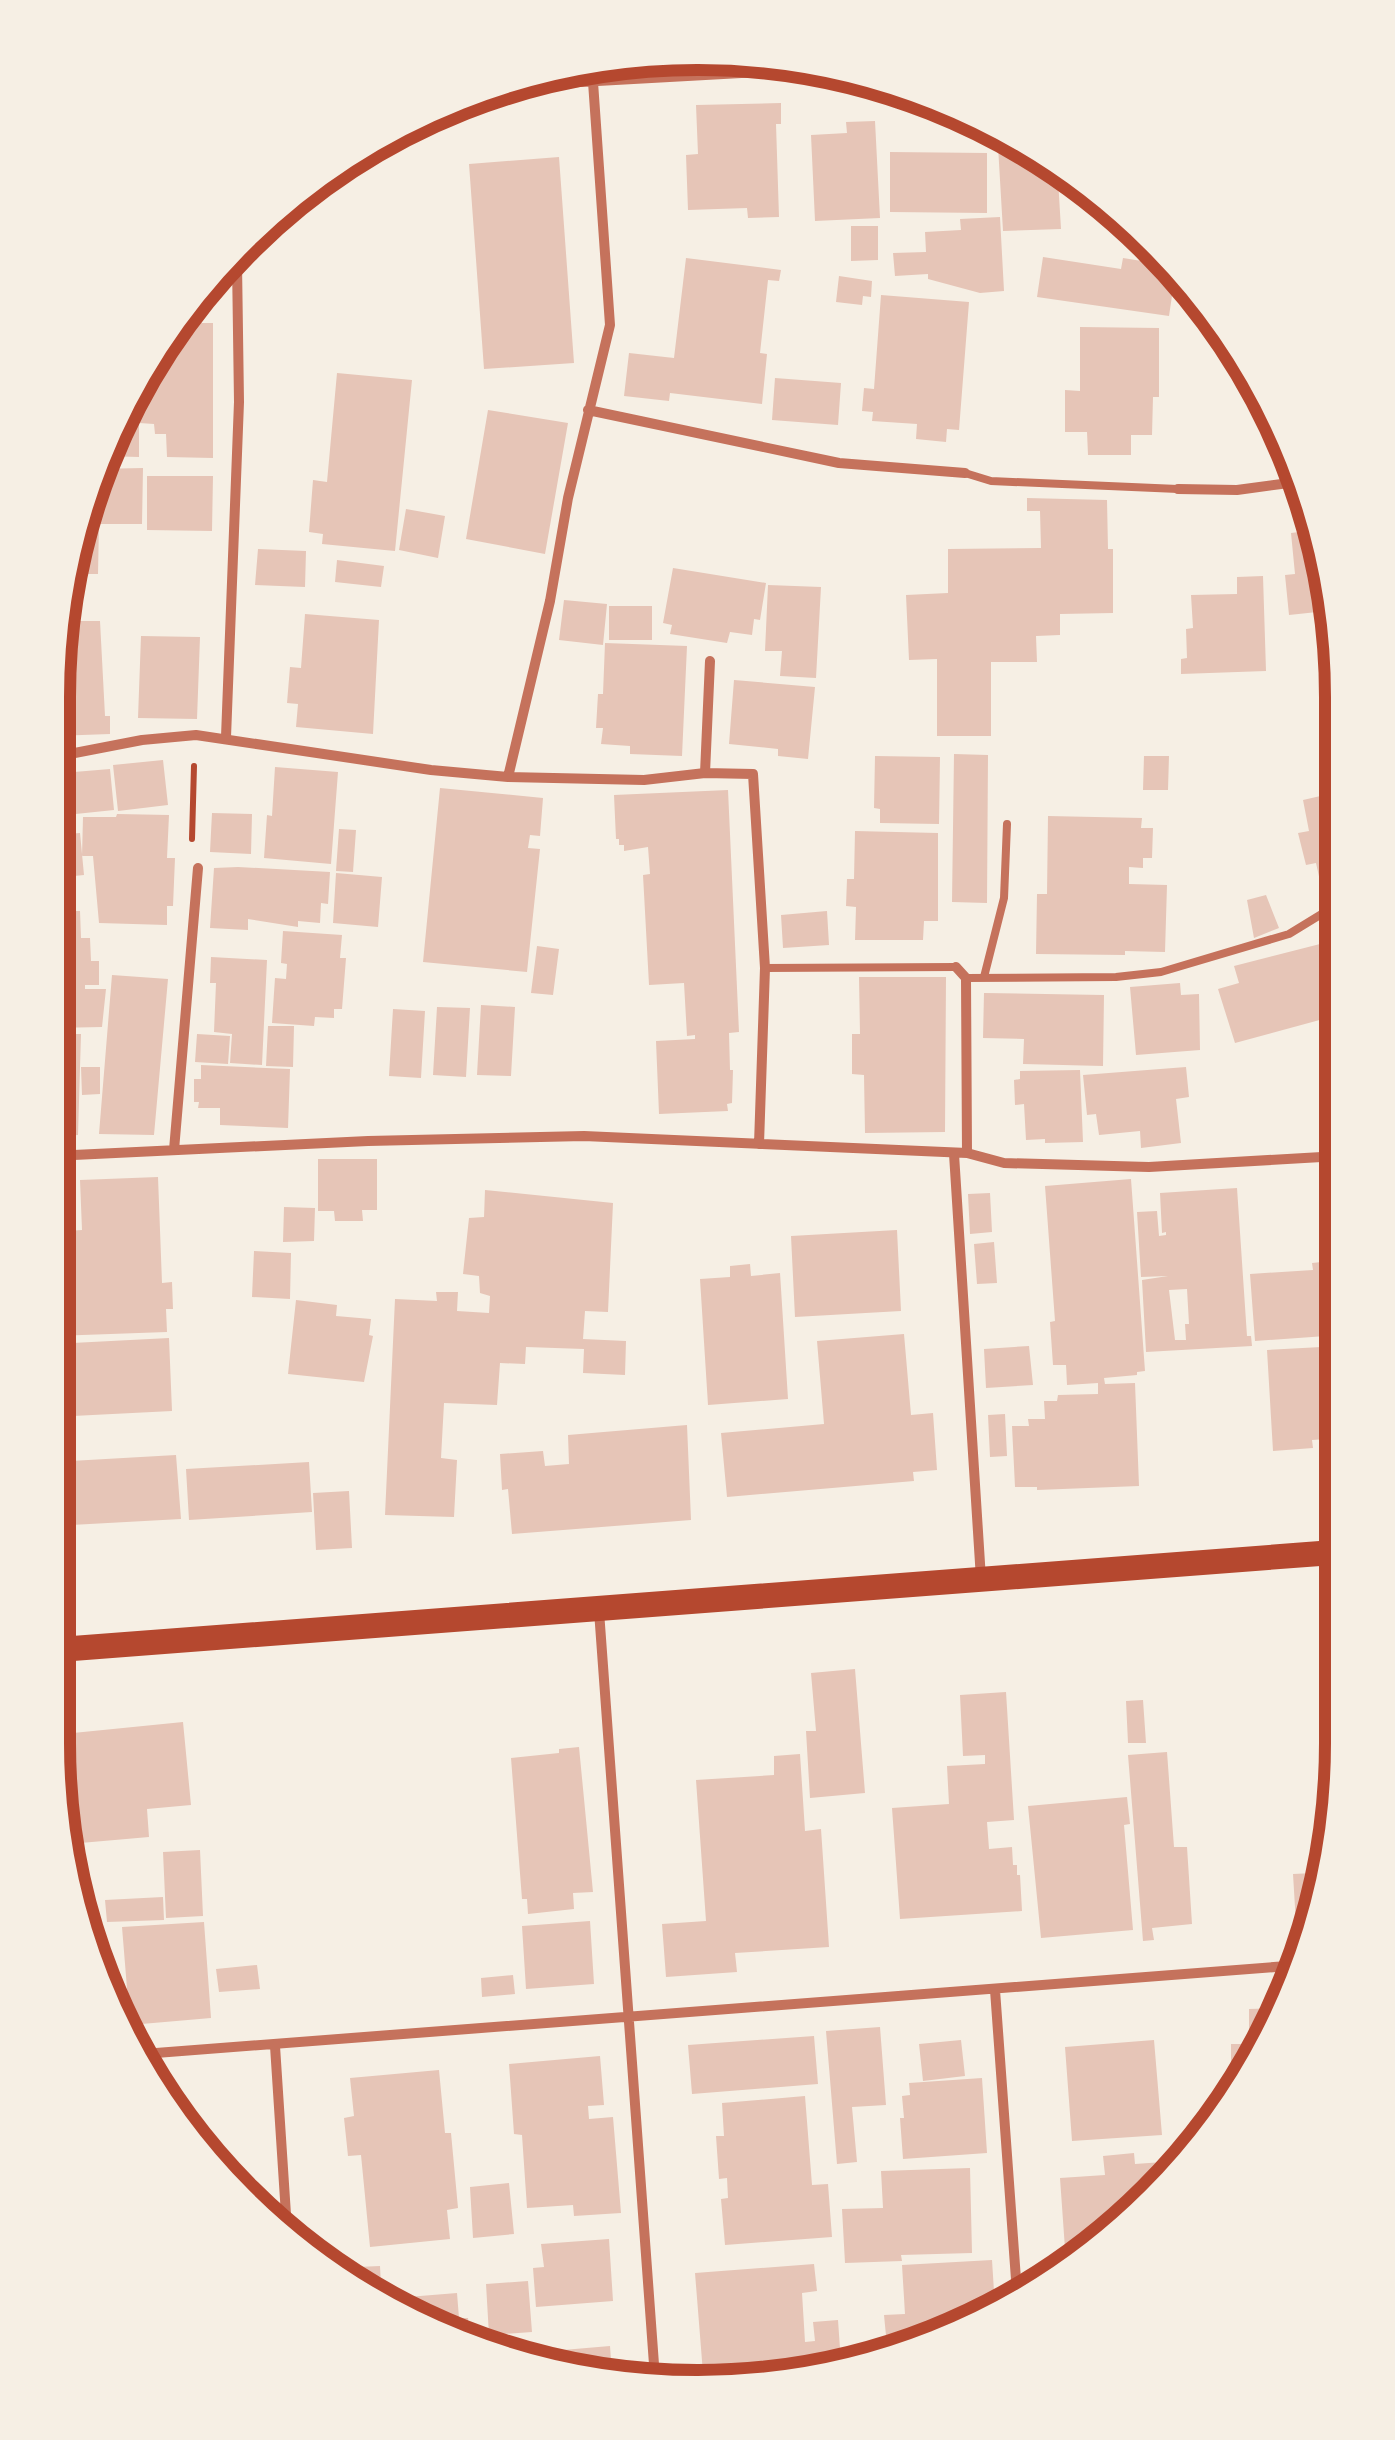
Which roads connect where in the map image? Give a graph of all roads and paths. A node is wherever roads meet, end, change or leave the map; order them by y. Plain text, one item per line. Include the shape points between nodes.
1 (754, 72) edge
2 (593, 82) junction
3 (570, 83) edge
4 (237, 272) edge
5 (588, 410) junction
6 (965, 472) joint
7 (1287, 484) edge
8 (1178, 488) joint
9 (710, 661) dead end
10 (196, 735) junction
11 (226, 737) junction
12 (70, 755) edge
13 (704, 773) junction
14 (508, 777) junction
15 (1007, 824) dead end
16 (198, 868) joint
17 (1325, 912) edge
18 (956, 967) joint
19 (765, 968) junction
20 (984, 977) junction
21 (966, 978) junction
22 (759, 1144) junction
23 (174, 1150) junction
24 (967, 1153) junction
25 (954, 1154) junction
26 (70, 1155) edge
27 (1325, 1157) edge
28 (1325, 1554) edge
29 (982, 1580) junction
30 (599, 1610) junction
31 (70, 1649) edge
32 (1283, 1967) edge
33 (995, 1990) junction
34 (630, 2019) junction
35 (275, 2046) junction
36 (153, 2053) edge
37 (285, 2215) edge
38 (1017, 2282) edge
39 (654, 2369) edge

1 - 2 street
2 - 3 street
2 - 5 street via 610,326
4 - 11 street
5 - 6 street via 839,463
5 - 14 street
6 - 8 lane via 991,482
7 - 8 street
9 - 13 street
10 - 11 street
10 - 12 street
10 - 16 path via 190,865
11 - 14 street
13 - 14 street via 644,780
13 - 19 street via 753,774
15 - 20 lane via 1004,898
16 - 23 street
17 - 20 lane via 1289,934 1161,972
18 - 19 lane
18 - 21 street
19 - 22 street
20 - 21 lane
21 - 24 street
22 - 23 street via 584,1136
22 - 25 street
23 - 26 street
24 - 25 street
24 - 27 street via 1004,1162 1148,1168
25 - 29 street
28 - 29 main road
29 - 30 main road
30 - 31 main road
30 - 34 street
32 - 33 street
33 - 34 street
33 - 38 street
34 - 35 street
34 - 39 street
35 - 36 street
35 - 37 street

